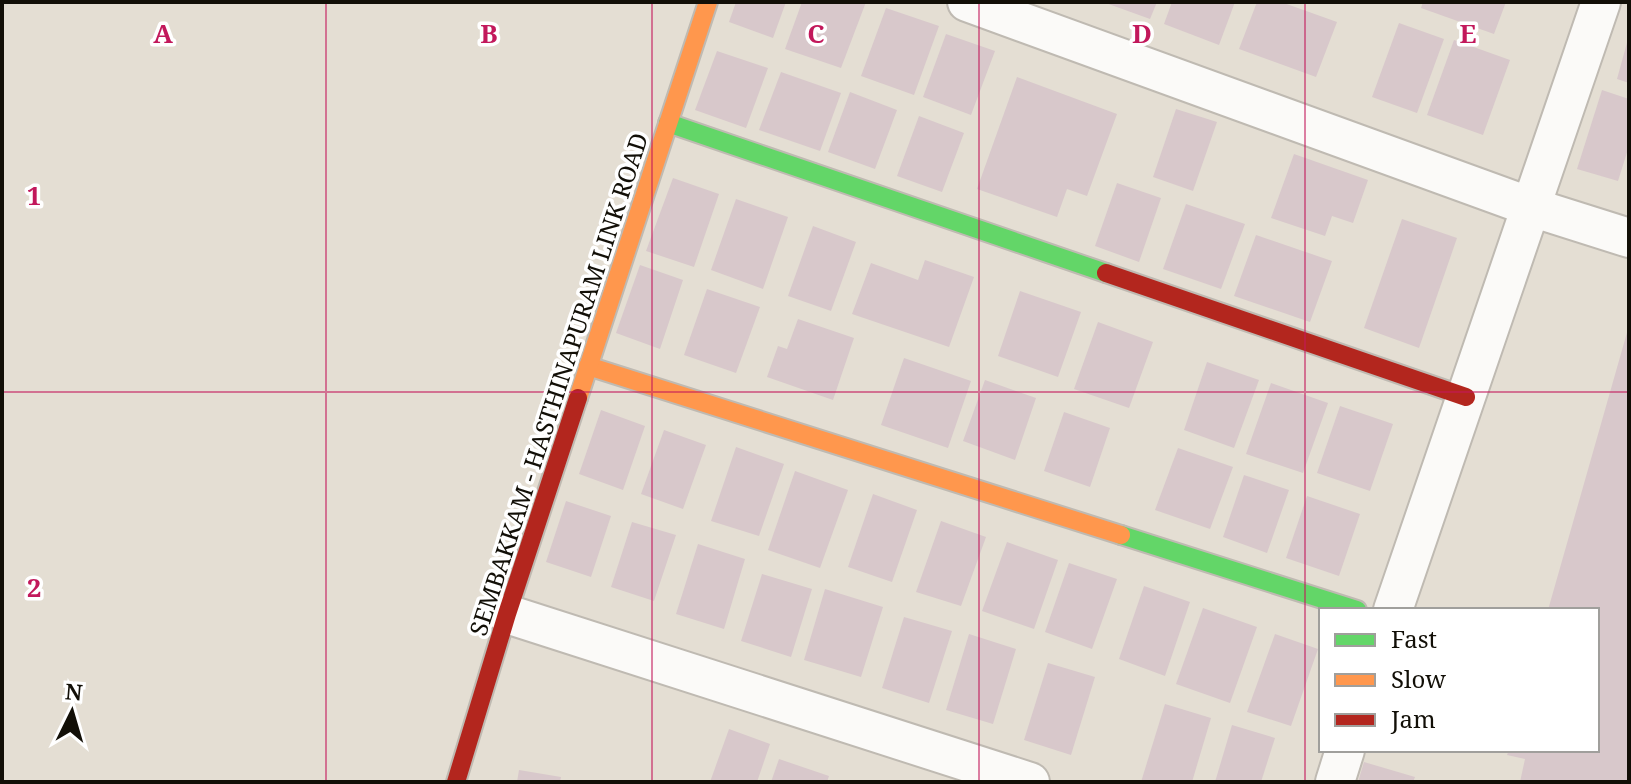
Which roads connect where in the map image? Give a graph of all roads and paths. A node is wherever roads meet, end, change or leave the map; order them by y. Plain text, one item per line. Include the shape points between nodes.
1 (708, 2) edge
2 (967, 2) edge
3 (1601, 2) edge
4 (668, 123) junction
5 (1531, 207) junction
6 (1629, 238) edge
7 (588, 366) junction
8 (1466, 397) junction
9 (1351, 608) edge
10 (1394, 608) edge
11 (507, 614) junction
12 (1344, 752) edge
13 (456, 782) edge
14 (1030, 782) edge
15 (1335, 782) edge

1 - 4 street, SEMBAKKAM - HASTHINAPURAM LINK ROAD
2 - 5 street
3 - 5 street
4 - 7 street, SEMBAKKAM - HASTHINAPURAM LINK ROAD
4 - 8 street
5 - 6 street
5 - 8 street
7 - 9 street
7 - 11 street, SEMBAKKAM - HASTHINAPURAM LINK ROAD
8 - 10 street
11 - 13 street, SEMBAKKAM - HASTHINAPURAM LINK ROAD
11 - 14 street
12 - 15 street

